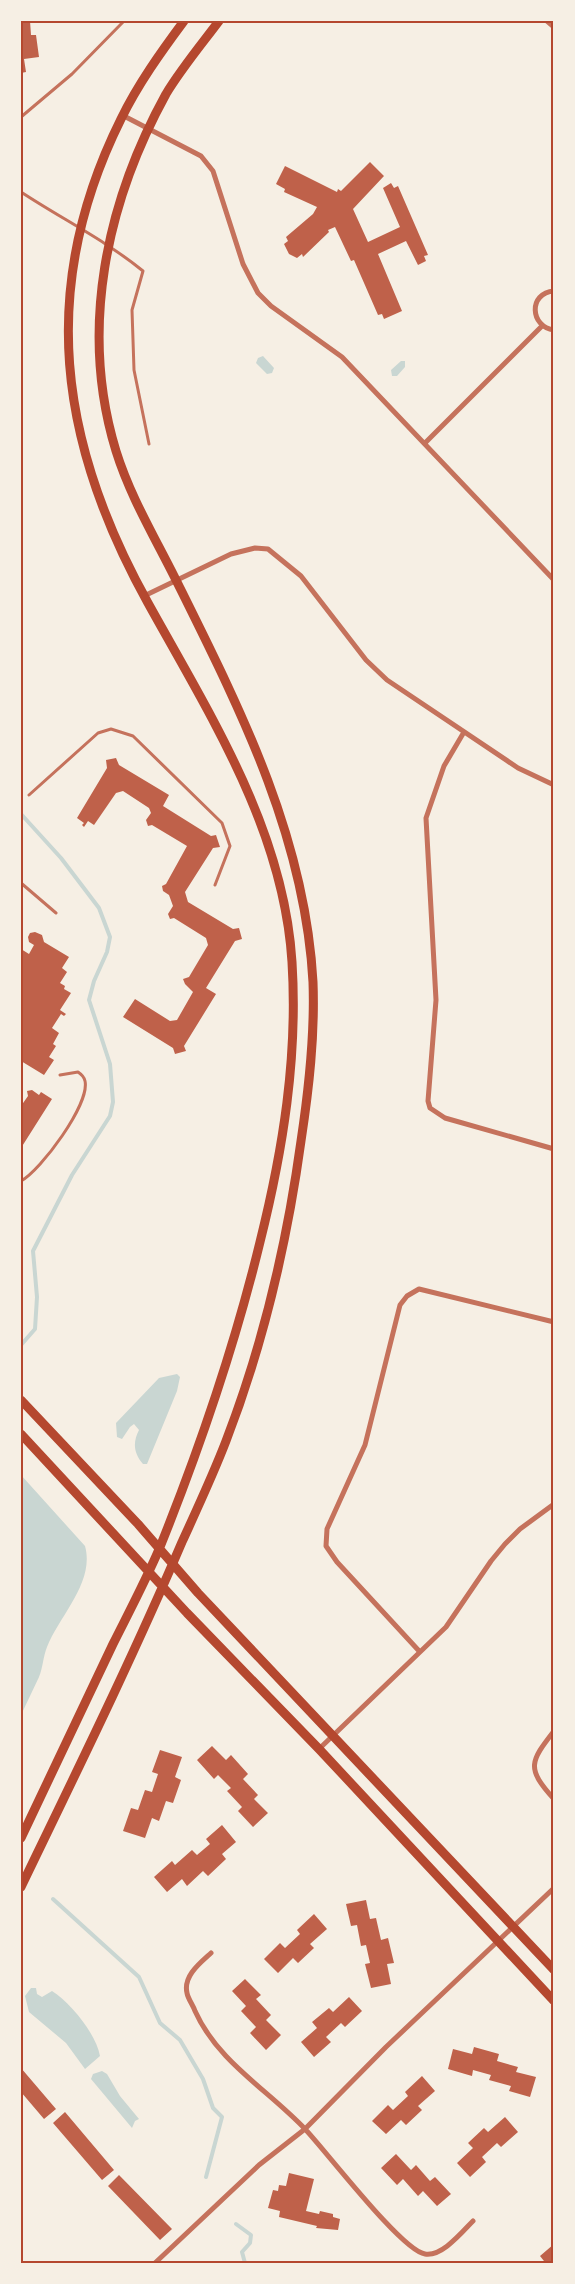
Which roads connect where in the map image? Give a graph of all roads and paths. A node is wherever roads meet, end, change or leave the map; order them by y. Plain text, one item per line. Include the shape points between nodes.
1 (124, 21) edge
2 (184, 21) edge
3 (219, 21) edge
4 (547, 21) edge
5 (554, 27) edge
6 (122, 115) junction
7 (21, 117) edge
8 (150, 129) junction
9 (21, 192) edge
10 (80, 228) junction
11 (108, 244) junction
12 (554, 291) edge
13 (542, 326) junction
14 (554, 330) edge
15 (425, 443) junction
16 (149, 444) dead end
17 (176, 580) junction
18 (554, 580) edge
19 (144, 596) junction
20 (464, 732) junction
21 (554, 785) edge
22 (29, 795) dead end
23 (21, 883) edge
24 (215, 885) dead end
25 (56, 913) dead end
26 (60, 1075) dead end
27 (554, 1150) edge
28 (21, 1181) edge
29 (554, 1322) edge
30 (21, 1400) edge
31 (21, 1434) edge
32 (554, 1504) edge
33 (159, 1549) junction
34 (172, 1565) junction
35 (148, 1571) junction
36 (163, 1586) junction
37 (420, 1652) junction
38 (554, 1731) edge
39 (334, 1735) junction
40 (319, 1749) junction
41 (554, 1799) edge
42 (21, 1838) edge
43 (21, 1887) edge
44 (554, 1888) edge
45 (514, 1928) junction
46 (498, 1942) junction
47 (211, 1954) dead end
48 (554, 1970) edge
49 (554, 2001) edge
50 (305, 2129) junction
51 (473, 2221) dead end
52 (155, 2263) edge

1 - 7 lane via 72,74
2 - 6 main road
3 - 8 main road via 168,92
4 - 5 street
6 - 8 street
6 - 10 main road via 92,186
8 - 11 main road via 126,184
8 - 15 street via 202,156 213,172 243,264 258,293 270,306 342,357
9 - 10 lane
10 - 11 lane
10 - 19 main road via 68,341 78,433 92,484 112,534
11 - 16 lane via 143,271 132,310 134,370
11 - 17 main road via 98,304 99,357 115,448 134,499
12 - 13 street via 543,294 536,302 535,315
13 - 14 street
13 - 15 street
15 - 18 street
17 - 19 street
17 - 20 street via 231,554 255,548 268,549 301,576 366,660 387,680
17 - 34 main road via 249,733 277,803 294,857 307,918 313,982 312,1059 294,1189 267,1315 226,1440
19 - 33 main road via 222,738 256,810 276,868 292,962 292,1054 286,1123 274,1185 234,1344 204,1435
20 - 21 street via 518,768
20 - 27 street via 444,766 426,818 436,1000 428,1101 430,1108 445,1118
22 - 24 lane via 98,733 118,730 133,736 222,823 230,846
23 - 25 lane
26 - 28 lane via 78,1072 83,1076 82,1096 58,1142
29 - 37 street via 419,1289 400,1305 365,1445 327,1529 326,1546
30 - 33 main road
31 - 35 main road
32 - 37 street via 505,1544 446,1627
33 - 34 main road
33 - 35 main road
34 - 36 main road
34 - 39 main road
35 - 36 main road
35 - 42 main road
36 - 40 main road
36 - 43 main road
37 - 39 street
38 - 41 street via 536,1753 534,1762 540,1784
39 - 40 street
39 - 45 main road
40 - 46 main road
44 - 45 street
45 - 46 street
45 - 48 main road
46 - 49 main road
46 - 50 street via 386,2047
47 - 50 street via 192,1971 187,1981 187,1993 200,2023 225,2057
50 - 51 street via 411,2248 425,2254 437,2252
50 - 52 street via 259,2165

